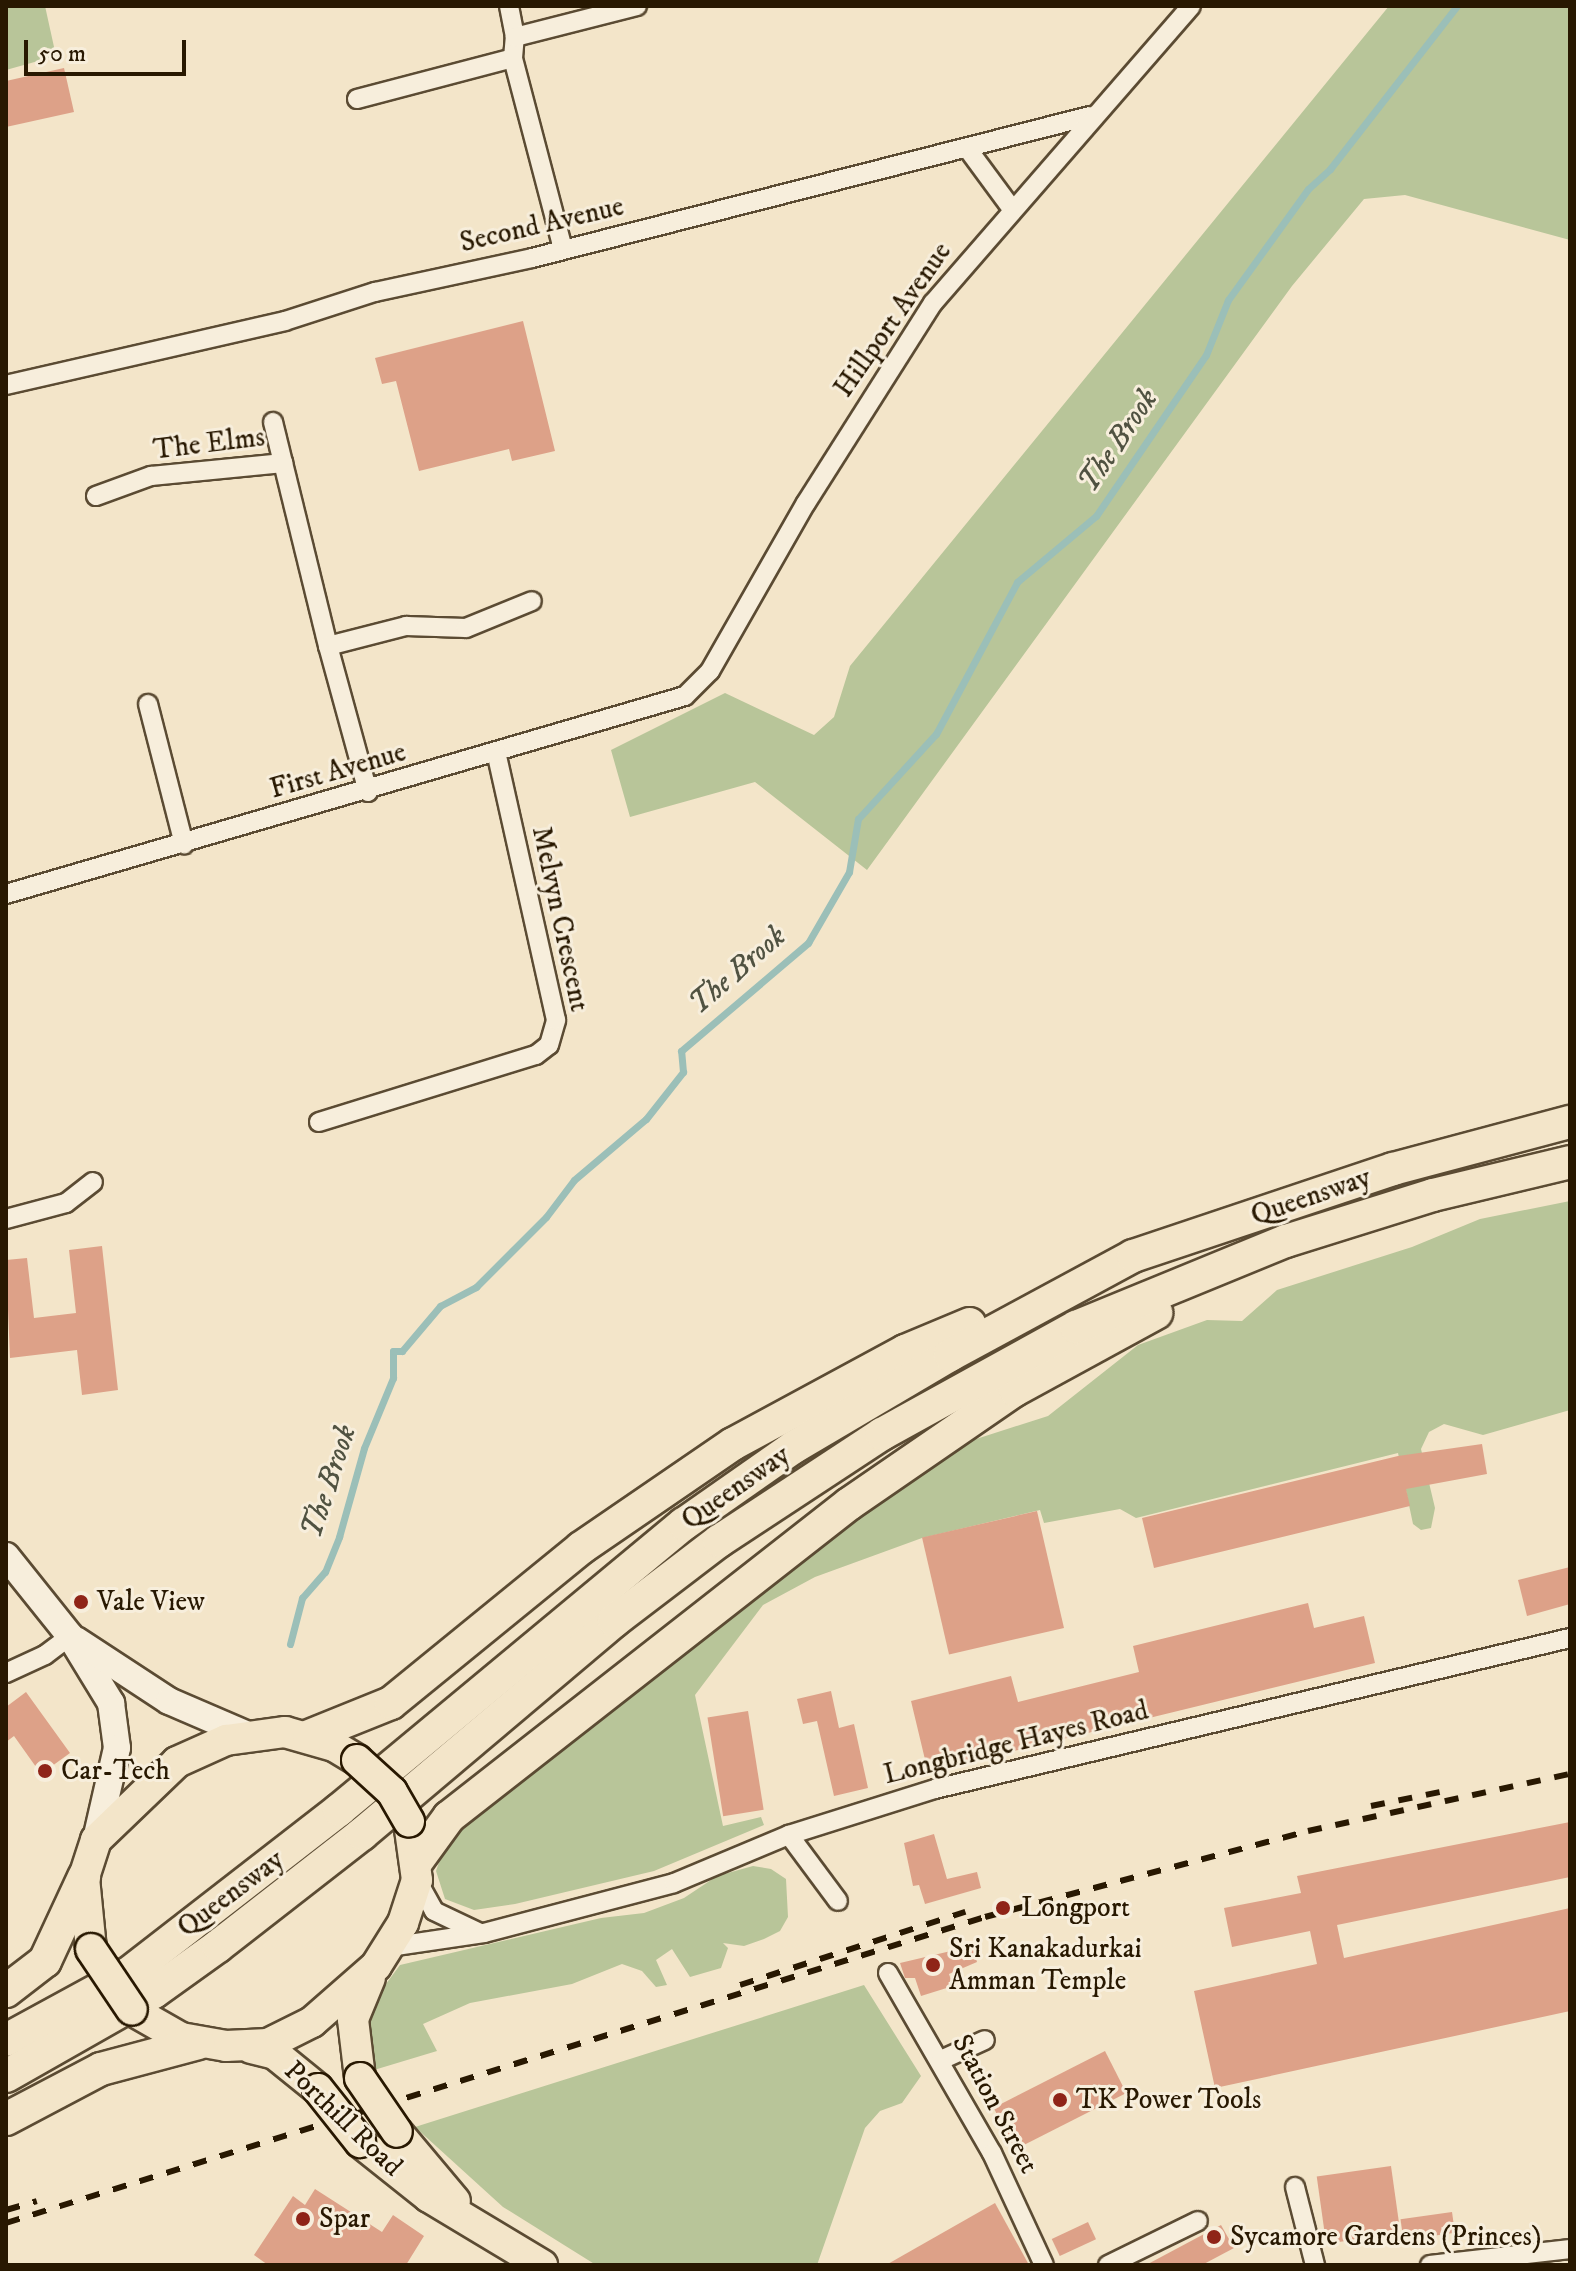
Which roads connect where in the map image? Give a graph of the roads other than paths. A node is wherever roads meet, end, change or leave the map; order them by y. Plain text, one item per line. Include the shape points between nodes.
1 (509, 6) edge
2 (637, 6) edge
3 (1184, 8) edge
4 (515, 37) junction
5 (513, 58) junction
6 (357, 99) dead end
7 (1090, 116) junction
8 (967, 148) junction
9 (1012, 209) junction
10 (563, 249) junction
11 (6, 385) edge
12 (273, 422) dead end
13 (283, 463) junction
14 (96, 496) dead end
15 (532, 601) dead end
16 (328, 646) junction
17 (685, 696) joint
18 (148, 704) dead end
19 (496, 752) junction
20 (368, 792) junction
21 (184, 844) junction
22 (6, 893) edge
23 (319, 1122) dead end
24 (1570, 1122) edge
25 (1570, 1162) edge
26 (93, 1182) dead end
27 (6, 1219) edge
28 (1286, 1241) junction
29 (1133, 1256) junction
30 (6, 1556) edge
31 (70, 1636) junction
32 (1570, 1638) edge
33 (6, 1673) edge
34 (248, 1735) junction
35 (309, 1736) junction
36 (789, 1835) junction
37 (96, 1840) junction
38 (417, 1870) junction
39 (84, 1877) junction
40 (838, 1901) dead end
41 (484, 1933) junction
42 (383, 1957) junction
43 (888, 1973) dead end
44 (6, 1991) edge
45 (6, 2040) edge
46 (985, 2040) dead end
47 (199, 2043) junction
48 (251, 2048) junction
49 (941, 2060) junction
50 (6, 2076) edge
51 (6, 2119) edge
52 (1295, 2187) dead end
53 (473, 2221) junction
54 (1198, 2221) dead end
55 (1570, 2250) edge
56 (542, 2265) edge
57 (1044, 2265) edge
58 (1108, 2265) edge
59 (1315, 2265) edge
60 (1430, 2265) edge
61 (1568, 2265) edge

1 - 4 street
2 - 4 street
3 - 7 street, Hillport Avenue
4 - 5 street
5 - 6 street
5 - 10 street
7 - 8 street, Second Avenue
7 - 9 street, Hillport Avenue
8 - 9 street
8 - 10 street, Second Avenue
9 - 17 street, Hillport Avenue via 933,303 888,369 710,671
10 - 11 street, Second Avenue via 375,292 285,321
12 - 13 street, The Elms
13 - 14 street, The Elms via 151,476
13 - 16 street, The Elms
15 - 16 street via 466,628 406,626
16 - 20 street, The Elms
17 - 19 street, First Avenue
18 - 21 street
19 - 20 street, First Avenue
19 - 23 street, Melvyn Crescent via 556,1020 549,1045 536,1055
20 - 21 street, First Avenue
21 - 22 street, First Avenue
24 - 29 highway, Queensway via 1393,1169
25 - 28 highway, Queensway via 1433,1195
26 - 27 street via 66,1203
28 - 38 highway via 1015,1390 849,1504 449,1817
28 - 50 highway, Queensway via 1076,1327 804,1482 614,1621 362,1834 218,1946 154,1992
29 - 35 highway via 905,1351 733,1444 581,1548 391,1703
29 - 45 highway, Queensway via 794,1447 684,1524 339,1810 129,1973
30 - 31 main road
31 - 33 street
31 - 34 main road via 169,1701
31 - 37 main road via 111,1703 117,1726 112,1779
32 - 36 street, Longbridge Hayes Road via 935,1789
34 - 35 main road
34 - 37 main road via 177,1762
35 - 38 main road, bridge via 357,1760 392,1792 409,1822
36 - 40 street
36 - 41 street, Longbridge Hayes Road via 674,1883
37 - 39 main road
38 - 41 street via 434,1911 466,1931
38 - 42 main road, Porthill Road
39 - 44 highway via 45,1961
39 - 47 main road, bridge via 91,1949 132,2010 164,2031
41 - 42 street, Longbridge Hayes Road
42 - 48 main road via 312,2022 287,2038
42 - 53 main road, Porthill Road, bridge via 353,2019 360,2078 397,2132
43 - 49 street, Station Street
46 - 49 street
47 - 48 main road
47 - 51 highway via 101,2069
48 - 53 main road, Porthill Road, bridge via 275,2054 318,2089 360,2142 429,2197
49 - 57 street, Station Street
52 - 59 street
53 - 56 main road, Porthill Road
54 - 58 street
55 - 60 street
55 - 61 street

